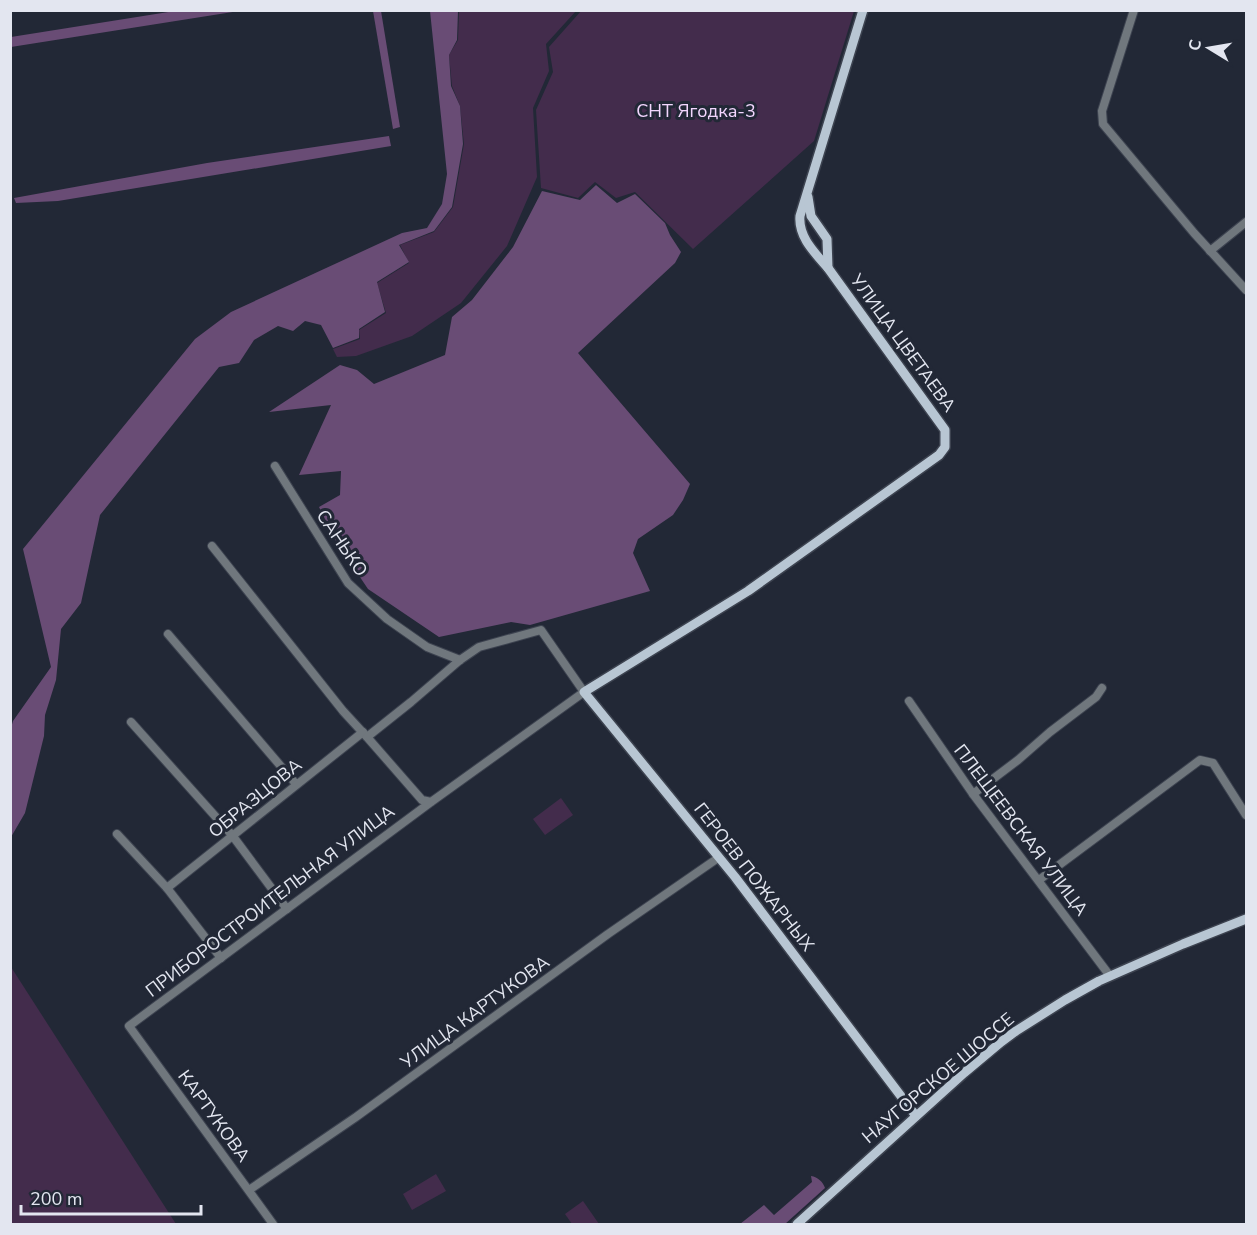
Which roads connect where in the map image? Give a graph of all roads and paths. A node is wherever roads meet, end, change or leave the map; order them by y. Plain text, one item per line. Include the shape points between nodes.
1 (863, 10) edge
2 (1134, 10) edge
3 (807, 194) junction
4 (1246, 222) edge
5 (816, 224) junction
6 (801, 230) junction
7 (827, 244) junction
8 (813, 251) junction
9 (1210, 251) junction
10 (828, 268) junction
11 (1246, 290) edge
12 (946, 439) joint
13 (275, 466) dead end
14 (212, 546) dead end
15 (168, 634) dead end
16 (460, 660) junction
17 (1102, 688) dead end
18 (584, 692) junction
19 (909, 701) dead end
20 (131, 722) dead end
21 (365, 734) junction
22 (296, 784) junction
23 (973, 794) junction
24 (431, 802) junction
25 (1246, 815) edge
26 (117, 834) dead end
27 (232, 835) junction
28 (718, 858) junction
29 (1039, 880) junction
30 (167, 888) junction
31 (286, 909) junction
32 (1246, 920) edge
33 (221, 958) junction
34 (1110, 976) junction
35 (129, 1026) joint
36 (916, 1116) junction
37 (249, 1190) junction
38 (273, 1224) edge
39 (797, 1224) edge

1 - 3 main road
2 - 9 street via 1102,111 1102,124
3 - 5 main road
3 - 6 main road via 800,216
4 - 9 street
5 - 6 street via 806,222
5 - 7 main road
6 - 8 main road, УЛИЦА ЦВЕТАЕВА
7 - 8 street via 822,252
7 - 10 main road, УЛИЦА ЦВЕТАЕВА
8 - 10 main road, УЛИЦА ЦВЕТАЕВА
9 - 11 street
10 - 12 main road, УЛИЦА ЦВЕТАЕВА via 941,423
12 - 18 main road, ПРИБОРОСТРОИТЕЛЬНАЯ УЛИЦА via 939,455 738,597
13 - 16 street, САНЬКО via 348,583 387,620 427,647
14 - 21 street
15 - 22 street
16 - 18 street via 479,647 541,630
16 - 21 street via 411,702
17 - 23 street via 1096,697
18 - 24 street, ПРИБОРОСТРОИТЕЛЬНАЯ УЛИЦА
18 - 28 main road, ГЕРОЕВ ПОЖАРНЫХ
19 - 23 street, ПЛЕЩЕЕВСКАЯ УЛИЦА
20 - 27 street
21 - 22 street, ОБРАЗЦОВА
21 - 24 street via 422,800
22 - 27 street, ОБРАЗЦОВА
23 - 29 street, ПЛЕЩЕЕВСКАЯ УЛИЦА
24 - 31 street, ПРИБОРОСТРОИТЕЛЬНАЯ УЛИЦА
25 - 29 street via 1213,763 1198,761
26 - 30 street
27 - 30 street, ОБРАЗЦОВА
27 - 31 street
28 - 36 main road, ГЕРОЕВ ПОЖАРНЫХ
28 - 37 street, УЛИЦА КАРТУКОВА
29 - 34 street, ПЛЕЩЕЕВСКАЯ УЛИЦА
30 - 33 street
31 - 33 street, ПРИБОРОСТРОИТЕЛЬНАЯ УЛИЦА
32 - 34 main road, НАУГОРСКОЕ ШОССЕ
33 - 35 street, ПРИБОРОСТРОИТЕЛЬНАЯ УЛИЦА
34 - 36 main road, НАУГОРСКОЕ ШОССЕ via 1001,1042
35 - 37 street, КАРТУКОВА
36 - 39 main road, НАУГОРСКОЕ ШОССЕ
37 - 38 street, КАРТУКОВА

